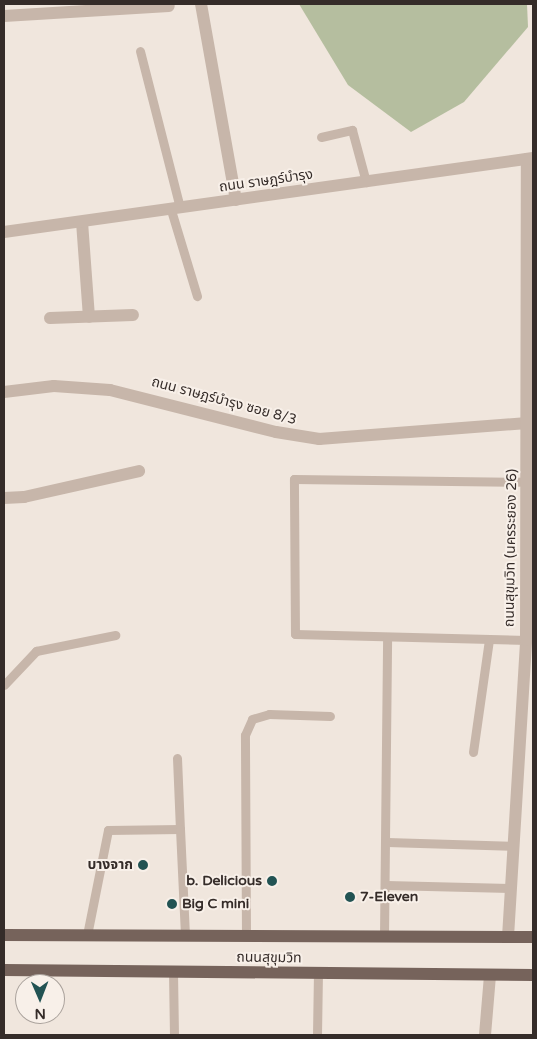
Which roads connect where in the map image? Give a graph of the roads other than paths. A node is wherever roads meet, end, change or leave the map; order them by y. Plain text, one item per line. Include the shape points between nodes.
1 (201, 4) edge
2 (169, 6) dead end
3 (4, 16) edge
4 (140, 51) dead end
5 (321, 137) dead end
6 (530, 159) edge
7 (366, 182) junction
8 (236, 200) junction
9 (176, 209) junction
10 (82, 222) junction
11 (4, 232) edge
12 (531, 263) edge
13 (197, 296) dead end
14 (133, 315) dead end
15 (89, 317) junction
16 (50, 318) dead end
17 (4, 392) edge
18 (530, 414) edge
19 (139, 471) dead end
20 (527, 482) junction
21 (4, 498) edge
22 (115, 635) dead end
23 (387, 636) junction
24 (489, 639) junction
25 (526, 640) junction
26 (4, 685) edge
27 (330, 716) dead end
28 (473, 752) dead end
29 (177, 758) dead end
30 (180, 829) junction
31 (387, 842) junction
32 (512, 846) junction
33 (386, 885) junction
34 (510, 888) junction
35 (4, 935) edge
36 (87, 935) junction
37 (185, 936) junction
38 (246, 936) junction
39 (384, 936) junction
40 (508, 937) junction
41 (533, 937) edge
42 (4, 970) edge
43 (173, 972) junction
44 (318, 973) junction
45 (490, 976) junction
46 (533, 976) edge
47 (174, 1035) edge
48 (317, 1035) edge
49 (485, 1035) edge

1 - 8 street
2 - 3 street
4 - 9 lane
5 - 7 lane via 352,130
6 - 7 street, ถนน ราษฎร์บำรุง
6 - 12 street, ถนนสุขุมวิท (นครระยอง 26)
7 - 8 street, ถนน ราษฎร์บำรุง
8 - 9 street, ถนน ราษฎร์บำรุง
9 - 10 street, ถนน ราษฎร์บำรุง
9 - 13 lane
10 - 11 street, ถนน ราษฎร์บำรุง
10 - 15 street
12 - 18 street, ถนนสุขุมวิท (นครระยอง 26)
14 - 15 street
15 - 16 street
17 - 18 street, ถนน ราษฎร์บำรุง ซอย 8/3 via 54,386 110,390 276,432 319,438
18 - 20 street, ถนนสุขุมวิท (นครระยอง 26)
19 - 21 street via 24,497
20 - 23 lane via 294,479 295,634
20 - 25 street, ถนนสุขุมวิท (นครระยอง 26)
22 - 26 lane via 36,651
23 - 24 lane
23 - 31 lane
24 - 25 lane
24 - 28 lane
25 - 32 street, ถนนสุขุมวิท (นครระยอง 26)
27 - 38 lane via 269,714 252,719 245,734
29 - 30 lane
30 - 36 lane via 108,830
30 - 37 lane
31 - 32 lane
31 - 33 lane
32 - 34 street, ถนนสุขุมวิท (นครระยอง 26)
33 - 34 lane
33 - 39 lane
34 - 40 street, ถนนสุขุมวิท (นครระยอง 26)
35 - 36 main road, ถนนสุขุมวิท
36 - 37 main road, ถนนสุขุมวิท
37 - 38 main road, ถนนสุขุมวิท
38 - 39 main road, ถนนสุขุมวิท
39 - 40 main road, ถนนสุขุมวิท
40 - 41 main road, ถนนสุขุมวิท
42 - 43 main road, ถนนสุขุมวิท
43 - 44 main road, ถนนสุขุมวิท
43 - 47 lane
44 - 45 main road, ถนนสุขุมวิท
44 - 48 lane
45 - 46 main road, ถนนสุขุมวิท
45 - 49 street

